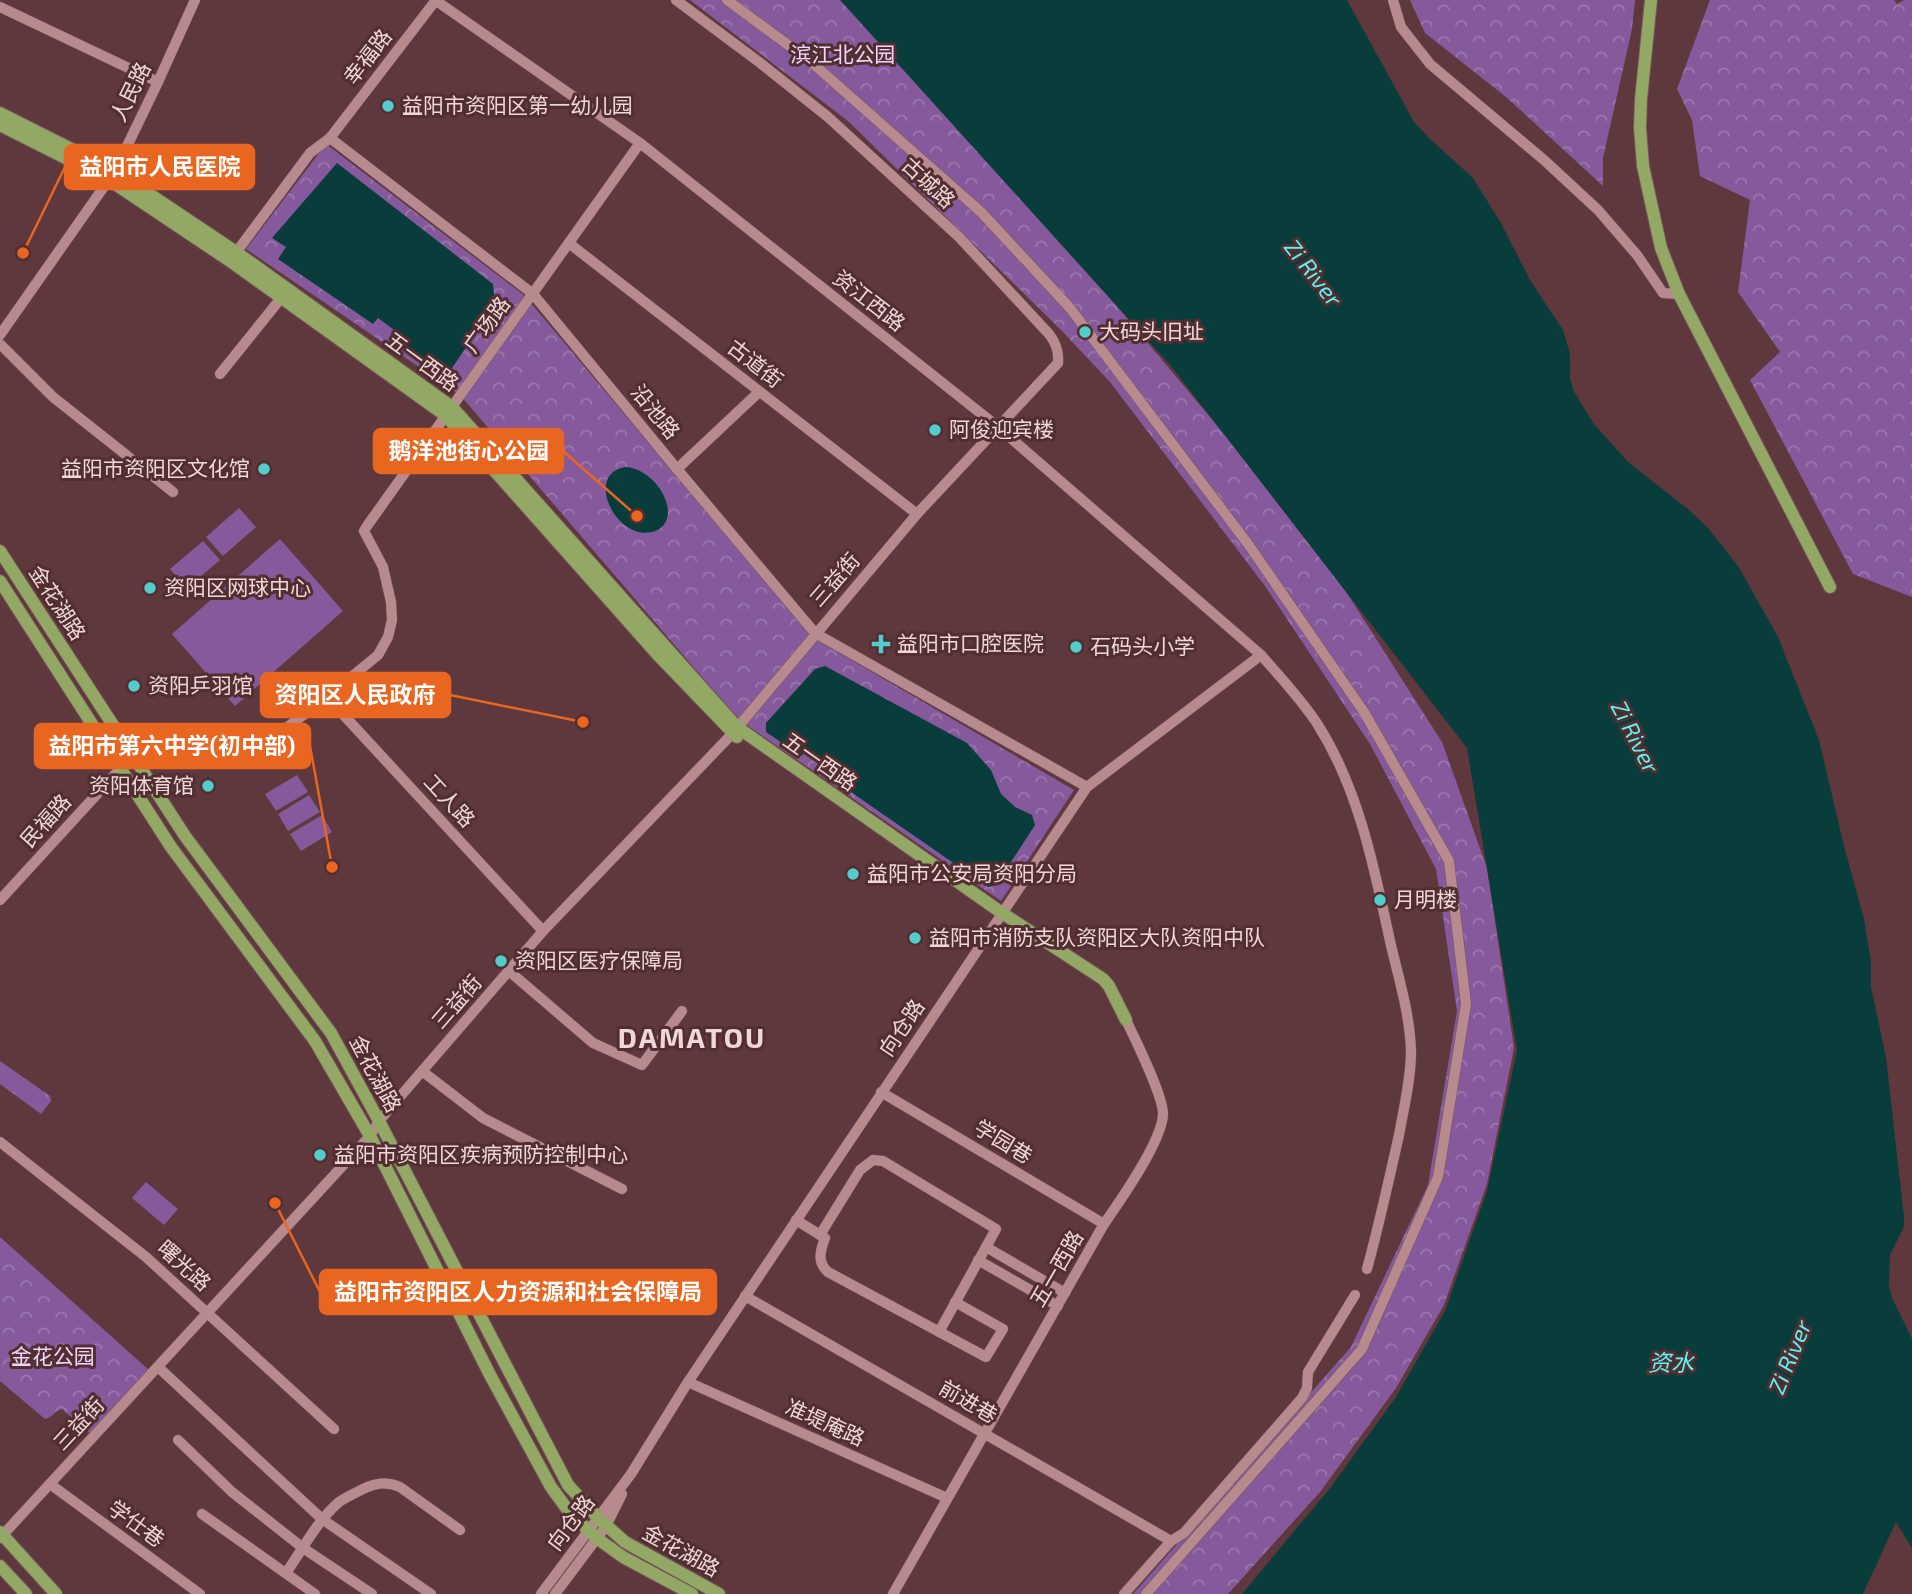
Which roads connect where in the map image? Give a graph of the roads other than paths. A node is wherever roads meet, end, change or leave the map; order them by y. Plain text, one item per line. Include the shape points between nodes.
1 (195, 0) edge
2 (435, 0) edge
3 (676, 0) edge
4 (727, 0) edge
5 (1393, 0) edge
6 (1651, 0) edge
7 (0, 7) edge
8 (158, 82) junction
9 (0, 113) edge
10 (0, 125) edge
11 (330, 138) junction
12 (640, 144) junction
13 (112, 176) junction
14 (570, 244) junction
15 (233, 256) junction
16 (533, 294) junction
17 (1679, 294) junction
18 (281, 298) junction
19 (0, 335) edge
20 (0, 344) edge
21 (220, 374) dead end
22 (760, 392) junction
23 (449, 412) junction
24 (998, 427) junction
25 (677, 469) junction
26 (173, 492) dead end
27 (917, 514) junction
28 (0, 551) edge
29 (0, 581) edge
30 (1830, 587) dead end
31 (815, 633) junction
32 (1261, 655) junction
33 (327, 697) junction
34 (734, 730) junction
35 (252, 754) dead end
36 (120, 769) junction
37 (1087, 787) junction
38 (0, 900) edge
39 (1000, 917) junction
40 (543, 931) junction
41 (509, 971) junction
42 (682, 1011) dead end
43 (1126, 1020) joint
44 (422, 1071) junction
45 (881, 1092) junction
46 (379, 1121) junction
47 (370, 1136) junction
48 (0, 1142) edge
49 (622, 1189) dead end
50 (796, 1220) junction
51 (1104, 1224) junction
52 (820, 1235) junction
53 (986, 1247) junction
54 (978, 1260) junction
55 (1367, 1269) dead end
56 (1065, 1293) junction
57 (1356, 1295) dead end
58 (746, 1296) junction
59 (956, 1302) junction
60 (1058, 1306) junction
61 (208, 1313) junction
62 (939, 1332) junction
63 (158, 1367) junction
64 (688, 1382) junction
65 (334, 1429) dead end
66 (985, 1434) junction
67 (178, 1440) dead end
68 (50, 1484) junction
69 (947, 1497) junction
70 (202, 1514) dead end
71 (323, 1520) junction
72 (602, 1522) junction
73 (460, 1530) dead end
74 (1, 1535) edge
75 (593, 1535) junction
76 (1171, 1541) junction
77 (303, 1548) junction
78 (0, 1566) edge
79 (286, 1573) junction
80 (26, 1594) edge
81 (56, 1594) edge
82 (200, 1594) edge
83 (315, 1594) edge
84 (372, 1594) edge
85 (431, 1594) edge
86 (541, 1594) edge
87 (555, 1594) edge
88 (692, 1594) edge
89 (719, 1594) edge
90 (894, 1594) edge
91 (1124, 1594) edge
92 (1146, 1594) edge

1 - 8 street, 人民路
2 - 11 street, 幸福路
2 - 12 street, 资江西路
3 - 24 street, 古城路 via 828,117 959,237 1056,343 1058,363
4 - 92 street via 810,61 981,212 1070,308 1248,544 1364,712 1449,861 1466,1004 1438,1177 1362,1349
5 - 17 street via 1401,27 1430,64 1598,210 1663,293
6 - 17 main road via 1641,99 1643,166 1661,248
7 - 8 street
8 - 13 street, 人民路
9 - 13 main road, 五一西路
10 - 13 main road
11 - 15 street via 310,153
11 - 16 street, 沿池路
12 - 14 street, 广场路
12 - 24 street, 资江西路
13 - 15 main road, 五一西路
13 - 19 street, 人民路
14 - 16 street, 广场路
14 - 22 street, 古道街
15 - 18 main road
15 - 23 main road, 五一西路
16 - 23 street, 广场路
16 - 25 street, 沿池路
17 - 30 main road
18 - 21 street
18 - 23 main road
20 - 26 street via 53,397
22 - 25 street
22 - 27 street, 古道街
23 - 33 street, 广场路 via 364,531 383,567 391,602 388,637 378,655
23 - 34 main road, 五一西路
24 - 27 street, 三益街
24 - 32 street, 资江西路
25 - 31 street, 沿池路
27 - 31 street, 三益街
28 - 46 main road, 金花湖路 via 184,836 331,1033
29 - 36 main road
31 - 34 street, 三益街
31 - 37 street, 沿池路
32 - 37 street, 向仓路
32 - 55 street, 资江西路 via 1318,724 1354,800 1408,1026 1407,1096
33 - 35 street, 广场路
33 - 40 street, 工人路
34 - 39 main road, 五一西路
34 - 40 street, 三益街
36 - 38 street, 民福路
36 - 47 main road via 171,847 315,1041
37 - 39 street, 向仓路
39 - 43 main road, 五一西路 via 1103,979
39 - 45 street, 向仓路
40 - 41 street, 三益街
41 - 42 street via 593,1043 642,1066
41 - 44 street, 三益街
43 - 51 street, 五一西路 via 1163,1115 1150,1150
44 - 46 street, 三益街
44 - 49 street via 483,1118
45 - 50 street, 向仓路
45 - 51 street, 学园巷
46 - 47 street, 三益街
46 - 72 main road, 金花湖路 via 568,1485
47 - 61 street, 三益街
47 - 75 main road via 551,1487
48 - 61 street, 曙光路 via 146,1257
50 - 52 street
50 - 58 street, 向仓路
51 - 56 street, 五一西路
52 - 53 street via 860,1170 873,1160 883,1160 996,1229
52 - 62 street via 825,1238 820,1261 828,1272
53 - 54 street
53 - 56 street
54 - 59 street
54 - 60 street
56 - 60 street, 五一西路
57 - 76 street via 1308,1373 1302,1398 1184,1533
58 - 64 street, 向仓路
58 - 66 street, 前进巷
59 - 62 street
59 - 62 street via 1003,1329 986,1357
60 - 66 street, 五一西路
61 - 63 street, 三益街
61 - 65 street, 曙光路
63 - 68 street, 三益街
63 - 71 street
64 - 69 street, 准堤庵路
64 - 72 street, 向仓路
66 - 69 street, 五一西路
66 - 76 street, 前进巷
67 - 77 street via 232,1492
68 - 74 street, 三益街
68 - 82 street, 学仕巷
69 - 90 street, 五一西路
70 - 79 street
71 - 73 street via 349,1496 390,1483
71 - 77 street
71 - 85 street
72 - 75 street, 向仓路
72 - 89 main road, 金花湖路 via 625,1542
74 - 81 main road
75 - 86 street, 向仓路
75 - 87 street, 向仓路
75 - 88 main road via 623,1557
76 - 91 street
77 - 79 street
77 - 84 street
78 - 80 main road
79 - 83 street

